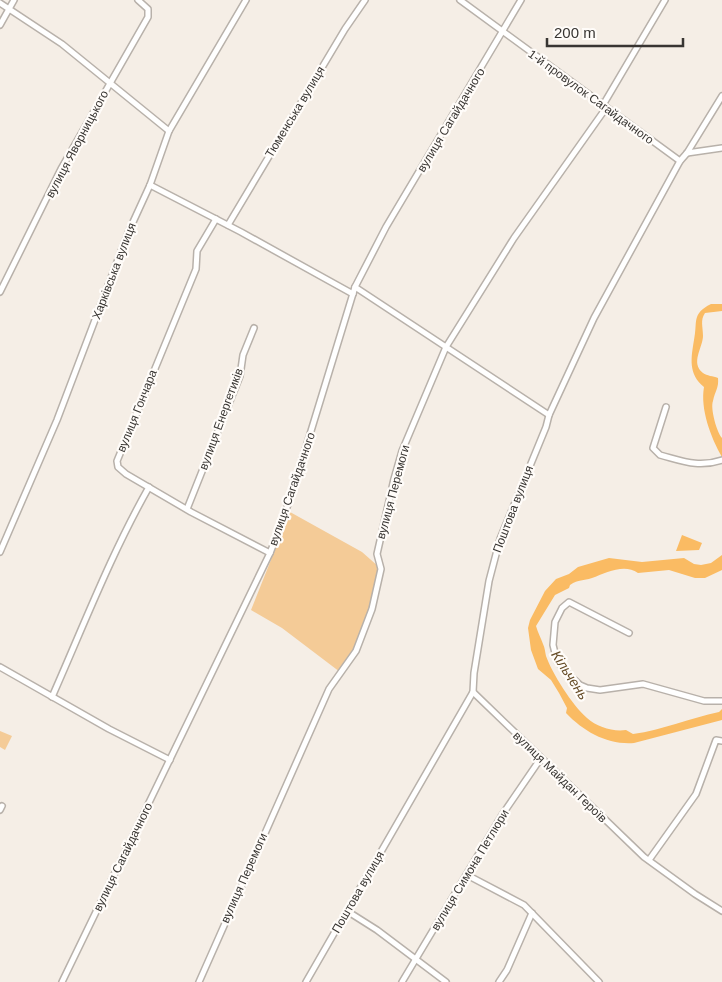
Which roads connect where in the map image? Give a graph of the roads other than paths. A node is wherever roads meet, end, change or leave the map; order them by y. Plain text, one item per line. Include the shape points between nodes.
1 (14, 0) edge
2 (138, 0) edge
3 (246, 0) edge
4 (365, 0) edge
5 (460, 0) edge
6 (521, 0) edge
7 (664, 0) edge
8 (0, 3) edge
9 (9, 8) junction
10 (0, 25) edge
11 (503, 31) junction
12 (109, 83) junction
13 (722, 96) edge
14 (604, 107) junction
15 (169, 131) junction
16 (722, 148) edge
17 (687, 153) junction
18 (680, 162) junction
19 (150, 185) junction
20 (216, 219) junction
21 (228, 225) junction
22 (355, 287) junction
23 (0, 292) edge
24 (353, 294) junction
25 (254, 328) dead end
26 (446, 346) junction
27 (666, 407) dead end
28 (549, 415) junction
29 (722, 460) edge
30 (149, 487) junction
31 (187, 510) junction
32 (0, 552) edge
33 (270, 554) junction
34 (629, 633) dead end
35 (0, 667) edge
36 (473, 692) junction
37 (52, 697) junction
38 (722, 701) edge
39 (722, 741) edge
40 (541, 758) junction
41 (170, 760) junction
42 (649, 860) junction
43 (467, 875) junction
44 (722, 910) edge
45 (347, 911) junction
46 (532, 913) junction
47 (416, 958) junction
48 (62, 982) edge
49 (199, 982) edge
50 (306, 982) edge
51 (402, 982) edge
52 (446, 982) edge
53 (499, 982) edge
54 (599, 982) edge

1 - 9 street
2 - 12 street, вулиця Яворницького via 148,9 148,16
3 - 15 street, Харківська вулиця
4 - 21 street, Тюменська вулиця
5 - 11 street, 1-й провулок Сагайдачного
6 - 11 street, вулиця Сагайдачного
7 - 14 street, вулиця Перемоги
8 - 9 street
9 - 10 street
9 - 12 street via 62,44
11 - 14 street, 1-й провулок Сагайдачного
11 - 22 street, вулиця Сагайдачного via 386,227
12 - 15 street
12 - 23 street, вулиця Яворницького
13 - 17 street, Поштова вулиця
14 - 18 street, 1-й провулок Сагайдачного
14 - 26 street, вулиця Перемоги via 514,238
15 - 19 street, Харківська вулиця
16 - 17 street
17 - 18 street, Поштова вулиця
18 - 28 street, Поштова вулиця via 594,318
19 - 20 street
19 - 32 street, Харківська вулиця via 128,232 57,420
20 - 21 street
20 - 30 street, вулиця Гончара via 197,251 196,269 117,461 121,471
21 - 24 street
22 - 24 street, вулиця Сагайдачного
22 - 26 street
24 - 33 street, вулиця Сагайдачного
25 - 31 street, вулиця Енергетиків via 243,355 240,376
26 - 28 street
26 - 49 street, вулиця Перемоги via 402,451 377,554 382,569 378,587 356,652 329,689
27 - 29 street via 653,448 656,452 694,464
28 - 36 street, Поштова вулиця via 500,539 489,582
30 - 31 street, вулиця Гончара
30 - 37 street via 106,573
31 - 33 street, вулиця Гончара
33 - 41 street, вулиця Сагайдачного
34 - 38 street via 569,602 555,622 552,636 554,653 574,681 587,688 600,690 643,684 704,701
35 - 37 street
36 - 40 street, вулиця Майдан Героїв
36 - 45 street, Поштова вулиця
37 - 41 street
39 - 42 street via 716,740 696,794
40 - 42 street, вулиця Майдан Героїв
40 - 43 street, вулиця Симона Петлюри
41 - 48 street, вулиця Сагайдачного
42 - 44 street, вулиця Майдан Героїв
43 - 46 street via 524,905
43 - 47 street, вулиця Симона Петлюри
45 - 47 street
45 - 50 street, Поштова вулиця
46 - 53 street via 508,970
46 - 54 street
47 - 51 street, вулиця Симона Петлюри
47 - 52 street

